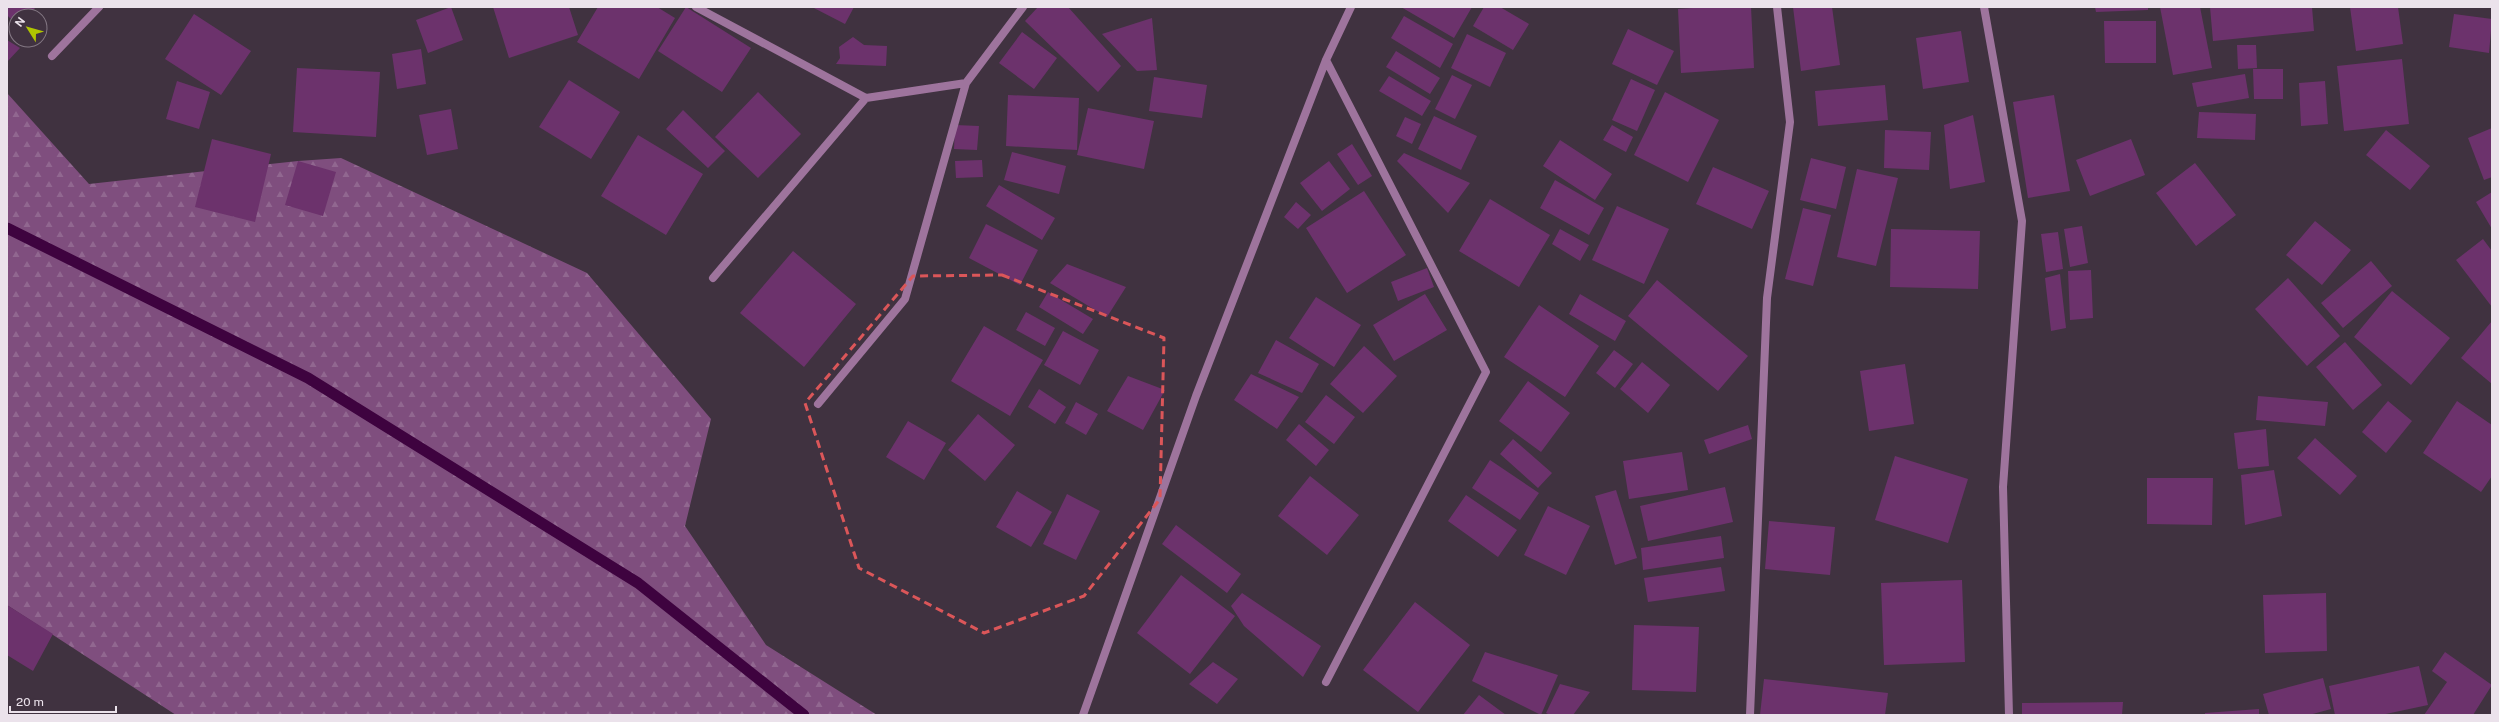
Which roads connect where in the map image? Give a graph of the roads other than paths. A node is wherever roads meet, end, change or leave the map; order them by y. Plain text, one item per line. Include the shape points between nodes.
1 (99, 7) edge
2 (696, 7) edge
3 (1023, 7) edge
4 (1351, 7) edge
5 (1777, 7) edge
6 (1984, 7) edge
7 (52, 56) dead end
8 (1326, 60) junction
9 (966, 83) junction
10 (866, 98) junction
11 (713, 278) dead end
12 (818, 404) dead end
13 (1326, 682) dead end
14 (1083, 715) edge
15 (1750, 715) edge
16 (2009, 715) edge

1 - 7 street
2 - 10 street
3 - 9 street
4 - 8 street
5 - 15 street via 1790,122 1766,298
6 - 16 street via 2022,221 2003,487
8 - 13 street via 1486,372
8 - 14 street via 1196,396
9 - 10 street
9 - 12 street via 905,299
10 - 11 street

